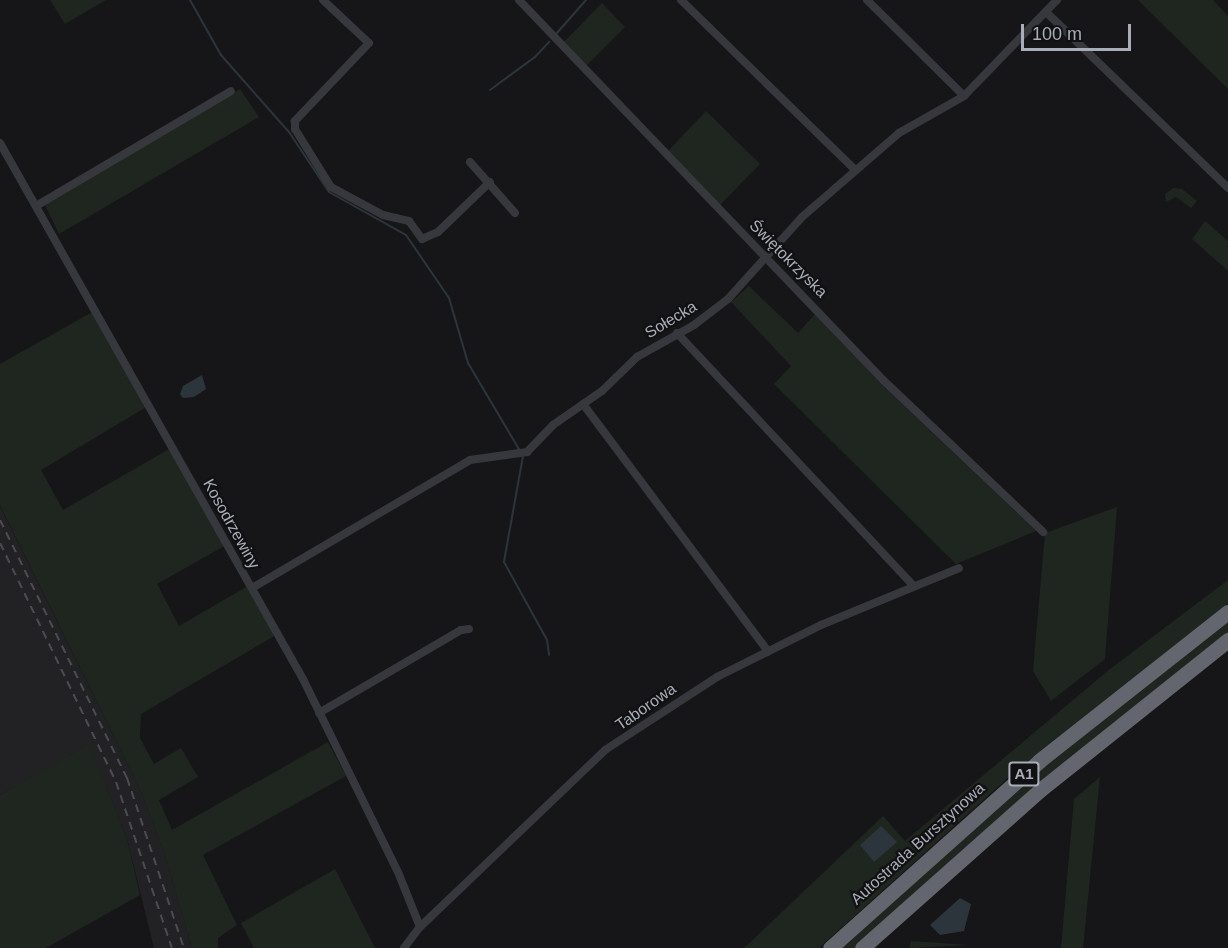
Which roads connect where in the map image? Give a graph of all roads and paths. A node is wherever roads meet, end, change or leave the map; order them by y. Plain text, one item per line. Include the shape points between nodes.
1 (323, 0) edge
2 (519, 0) edge
3 (681, 0) edge
4 (867, 0) edge
5 (1057, 0) edge
6 (1046, 12) junction
7 (231, 91) dead end
8 (964, 96) junction
9 (0, 143) edge
10 (470, 162) dead end
11 (855, 170) junction
12 (490, 182) junction
13 (1228, 188) edge
14 (36, 206) junction
15 (515, 213) dead end
16 (767, 256) junction
17 (677, 333) junction
18 (583, 404) junction
19 (1043, 532) dead end
20 (959, 568) dead end
21 (913, 585) junction
22 (252, 588) junction
23 (1228, 612) edge
24 (469, 629) dead end
25 (1228, 640) edge
26 (768, 651) junction
27 (319, 712) junction
28 (420, 927) junction
29 (404, 948) edge
30 (830, 948) edge
31 (862, 948) edge

1 - 12 street via 369,43 295,122 295,129 331,187 383,216 409,221 422,239 438,232
2 - 16 street, Świętokrzyska via 671,163
3 - 11 street
4 - 8 street
5 - 6 street, Sołecka
6 - 8 street, Sołecka
6 - 13 street
7 - 14 street
8 - 11 street, Sołecka via 899,133
9 - 14 street, Kosodrzewiny
10 - 12 street
11 - 16 street, Sołecka via 802,217
12 - 15 street
14 - 22 street, Kosodrzewiny
16 - 17 street, Sołecka via 728,299
16 - 19 street, Świętokrzyska via 883,380
17 - 18 street, Sołecka via 637,357
17 - 21 street
18 - 22 street, Sołecka via 553,425 527,452 470,460
18 - 26 street
20 - 21 street, Taborowa
21 - 26 street, Taborowa
22 - 27 street, Kosodrzewiny
23 - 30 highway, Autostrada Bursztynowa / A1 via 1039,761
24 - 27 street
25 - 31 highway, A1 via 1040,790
26 - 28 street, Taborowa via 684,697 605,750
27 - 28 street, Kosodrzewiny via 398,872
28 - 29 street, Taborowa

